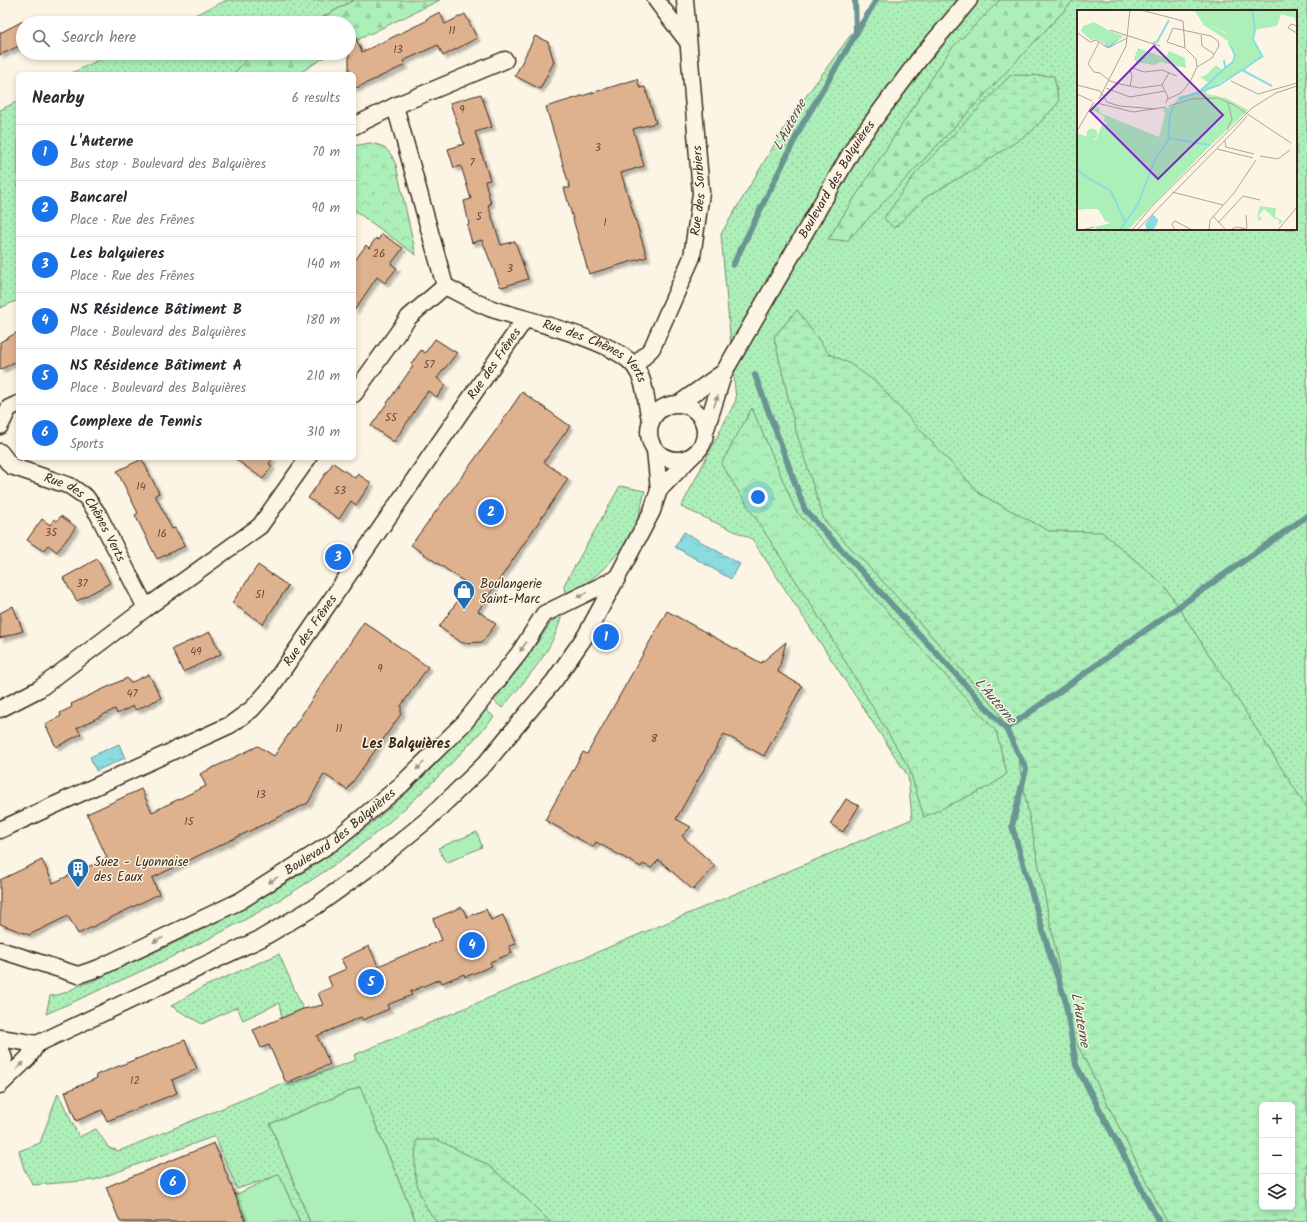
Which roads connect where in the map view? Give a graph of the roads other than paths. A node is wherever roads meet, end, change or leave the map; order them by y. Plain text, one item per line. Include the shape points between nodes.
1 (656, 0) edge
2 (684, 0) edge
3 (969, 0) edge
4 (688, 42) junction
5 (505, 60) dead end
6 (395, 106) junction
7 (356, 125) edge
8 (445, 286) junction
9 (526, 319) junction
10 (635, 366) junction
11 (724, 372) junction
12 (356, 391) edge
13 (646, 392) junction
14 (676, 403) junction
15 (16, 405) edge
16 (650, 422) junction
17 (0, 426) edge
18 (706, 429) junction
19 (655, 450) junction
20 (0, 452) edge
21 (692, 456) junction
22 (307, 460) edge
23 (659, 490) junction
24 (617, 578) junction
25 (146, 608) junction
26 (0, 710) edge
27 (0, 830) edge
28 (0, 950) edge
29 (0, 1038) edge
30 (37, 1044) junction
31 (0, 1046) edge
32 (0, 1084) edge

1 - 4 street
2 - 4 street, Rue des Sorbiers
3 - 11 street, Boulevard des Balquières via 920,58 856,144
4 - 10 street, Rue des Sorbiers via 701,193 692,257 652,348
5 - 6 street
6 - 7 street
6 - 8 street
8 - 9 street, Rue des Chênes Verts via 491,308
8 - 12 street via 409,317
9 - 10 street, Rue des Chênes Verts via 610,347
9 - 27 street, Rue des Frênes via 274,684 252,709 230,725
10 - 13 street, Rue des Chênes Verts
11 - 14 street, Boulevard des Balquières
18 -> 11 street, Boulevard des Balquières
13 - 14 street, Rue des Chênes Verts
13 - 16 street, Rue des Chênes Verts via 646,408
14 - 16 street via 659,410
14 - 18 street via 690,406 697,412 703,419
15 - 17 street via 9,408
16 - 19 street via 649,437
18 - 21 street via 703,444
19 - 21 street via 669,459 685,459
19 - 23 street
20 - 25 street, Rue des Chênes Verts via 11,466 70,486 86,497 98,514
21 - 23 street
22 - 25 street via 260,526
23 - 24 street via 652,510
24 -> 28 street, Boulevard des Balquières via 544,614 520,652 465,722 401,785 333,842 240,901 99,968 78,975
24 - 30 street via 586,635 554,681 512,733 485,764 427,820 366,870 316,906 262,938
25 - 26 street via 39,689
29 - 30 street
32 -> 30 street via 28,1058
31 - 32 street via 4,1059

